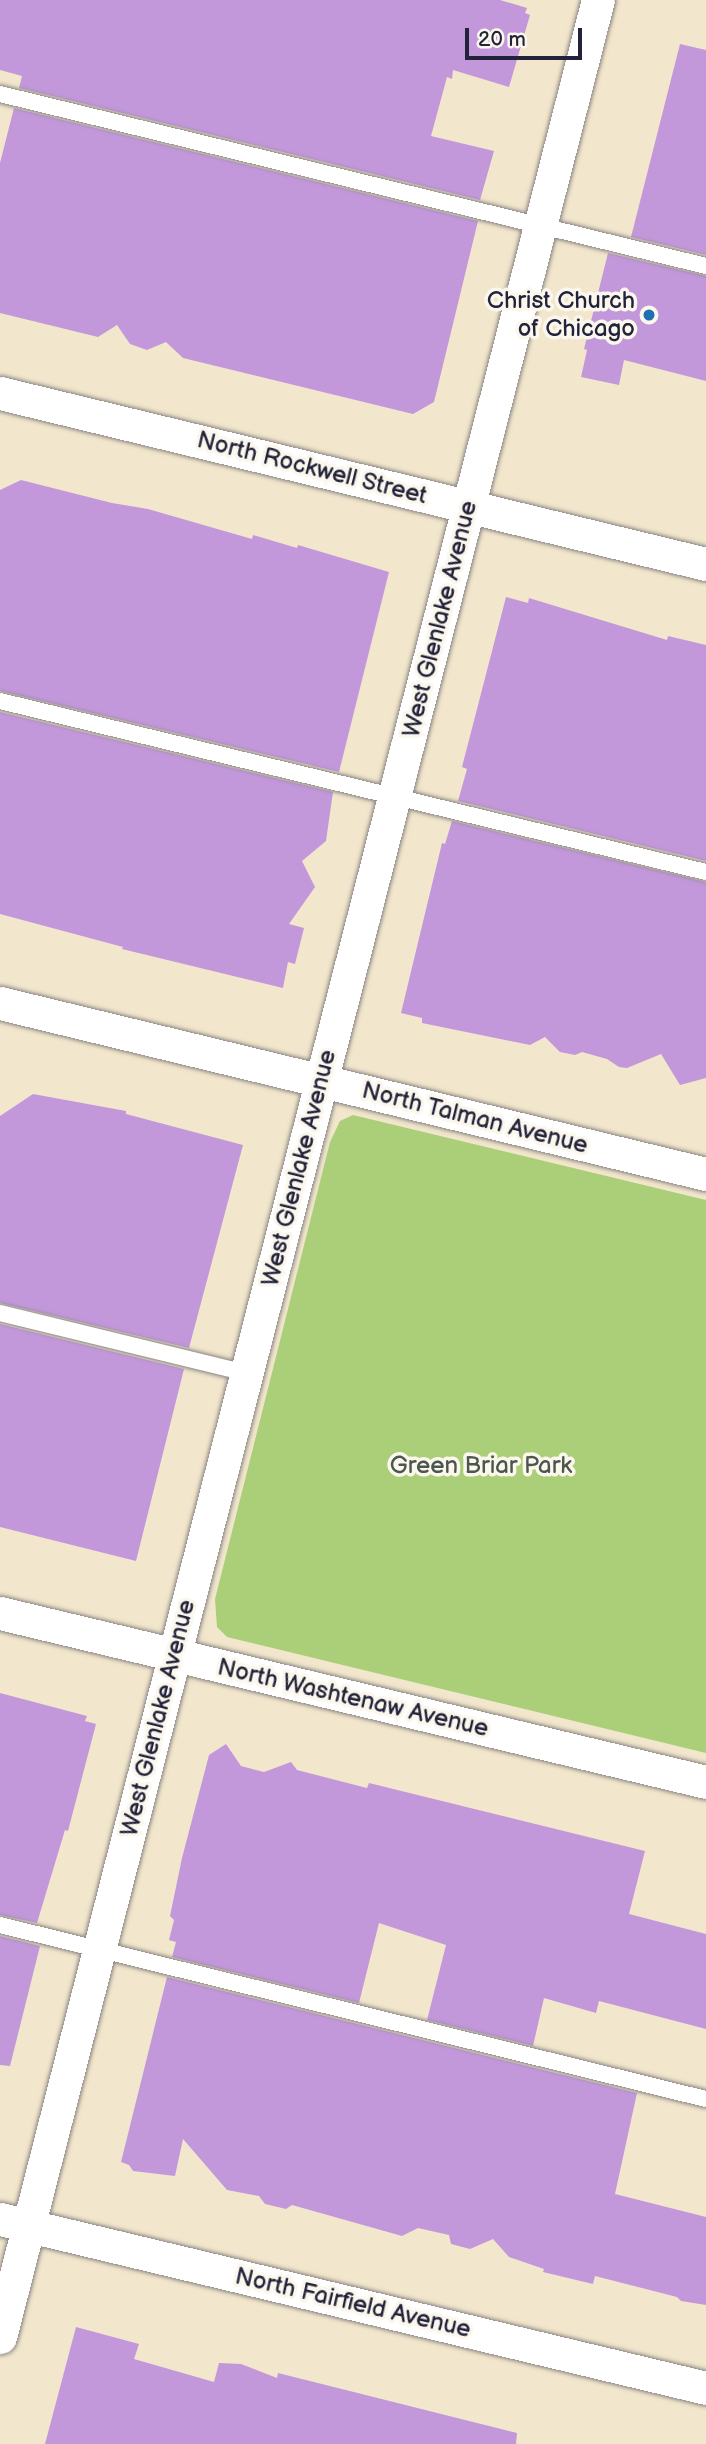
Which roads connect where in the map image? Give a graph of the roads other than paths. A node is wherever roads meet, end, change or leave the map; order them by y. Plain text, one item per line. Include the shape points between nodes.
1 (598, 0) edge
2 (0, 94) edge
3 (540, 228) junction
4 (706, 266) edge
5 (0, 393) edge
6 (469, 506) junction
7 (706, 564) edge
8 (0, 701) edge
9 (394, 798) junction
10 (706, 872) edge
11 (0, 1003) edge
12 (322, 1081) junction
13 (706, 1174) edge
14 (0, 1313) edge
15 (247, 1373) junction
16 (0, 1613) edge
17 (174, 1655) junction
18 (706, 1782) edge
19 (0, 1925) edge
20 (99, 1949) junction
21 (706, 2099) edge
22 (14, 2222) edge
23 (0, 2337) edge
24 (706, 2388) edge

1 - 3 street, West Glenlake Avenue
2 - 3 lane
3 - 4 lane
3 - 6 street, West Glenlake Avenue
5 - 6 street, North Rockwell Street
6 - 7 street, North Rockwell Street
6 - 9 street, West Glenlake Avenue
8 - 9 lane
9 - 10 lane
9 - 12 street, West Glenlake Avenue
11 - 12 street, North Talman Avenue
12 - 13 street, North Talman Avenue
12 - 15 street, West Glenlake Avenue
14 - 15 lane
15 - 17 street, West Glenlake Avenue
16 - 17 street, North Washtenaw Avenue
17 - 18 street, North Washtenaw Avenue
17 - 20 street, West Glenlake Avenue
19 - 20 lane
20 - 21 lane
20 - 22 street, West Glenlake Avenue
22 - 23 street, West Glenlake Avenue
22 - 24 street, North Fairfield Avenue

